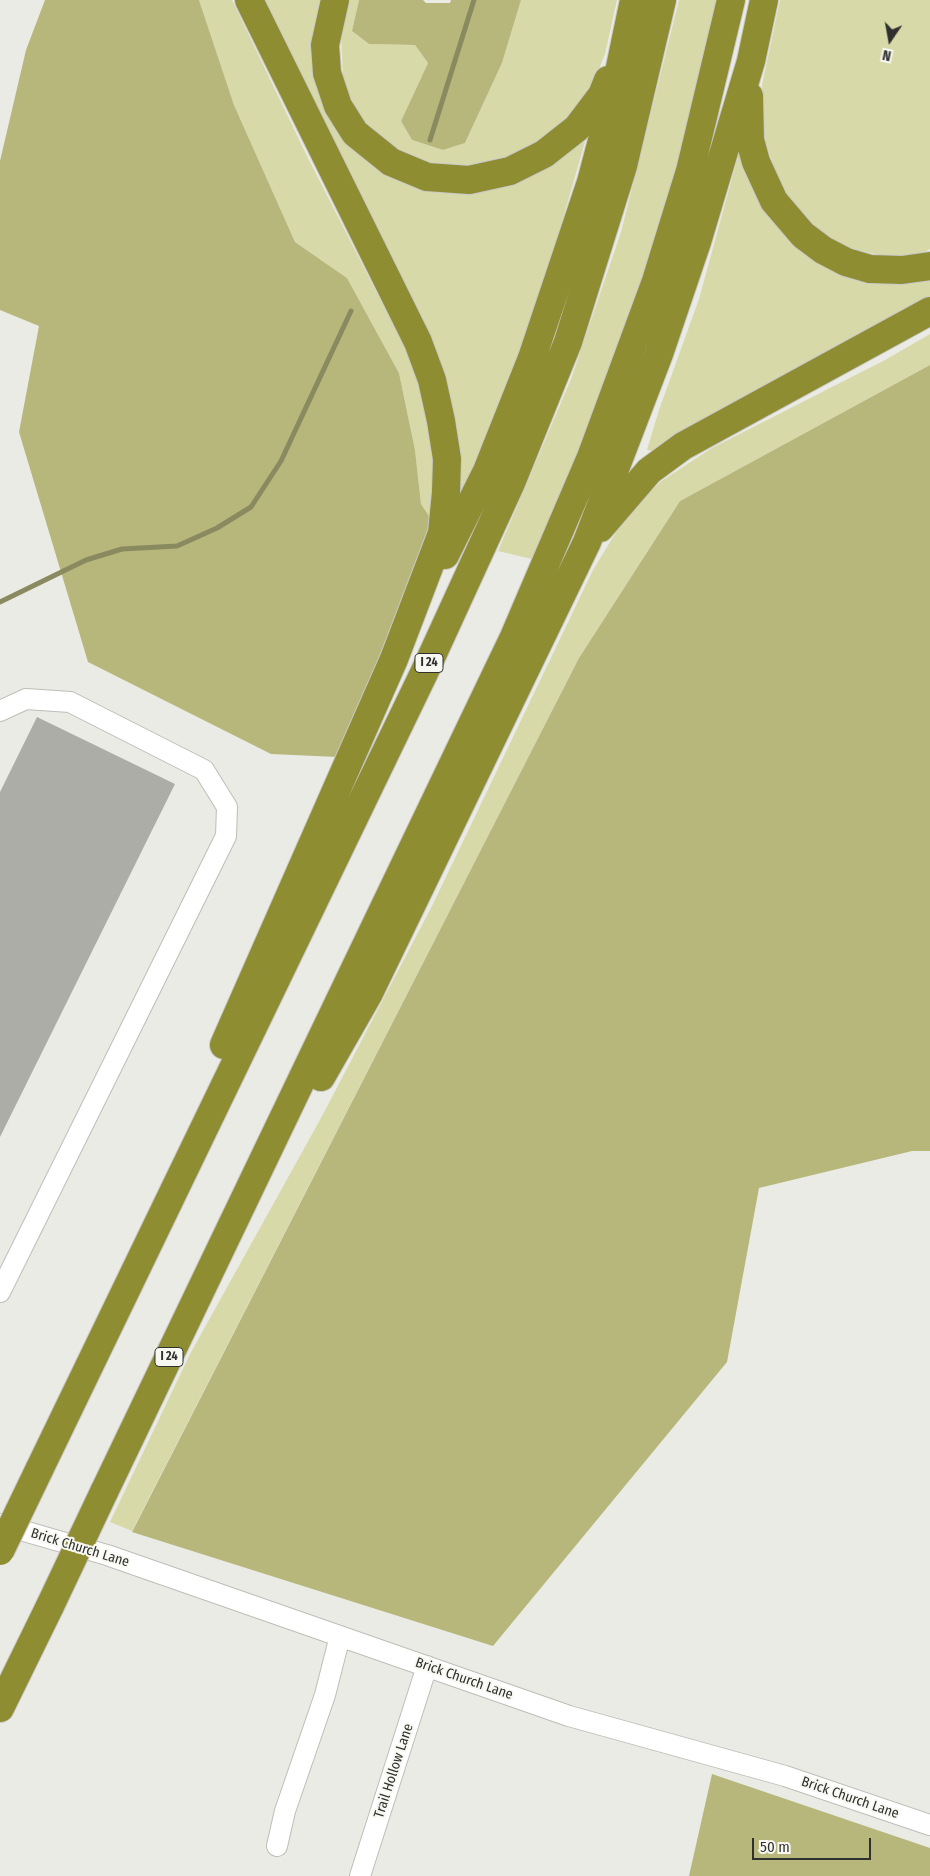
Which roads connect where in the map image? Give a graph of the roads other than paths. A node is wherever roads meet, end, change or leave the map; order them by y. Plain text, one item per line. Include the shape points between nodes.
1 (249, 0) edge
2 (335, 0) edge
3 (634, 0) edge
4 (662, 0) edge
5 (730, 7) edge
6 (763, 10) edge
7 (624, 42) junction
8 (751, 61) junction
9 (930, 266) edge
10 (930, 311) edge
11 (587, 542) junction
12 (394, 659) junction
13 (0, 711) edge
14 (212, 1267) junction
15 (0, 1292) edge
16 (123, 1297) junction
17 (0, 1524) edge
18 (0, 1551) edge
19 (340, 1636) junction
20 (427, 1666) junction
21 (0, 1708) edge
22 (930, 1825) edge
23 (277, 1846) dead end
24 (360, 1876) edge

1 - 12 highway via 418,342 442,421 447,459 442,533
2 - 7 highway via 325,44 327,73 338,106 355,133 391,162 427,178 469,180 510,171 544,154 577,128 602,95
3 - 7 highway
4 - 16 highway, I 24 via 614,194 568,342 511,483 424,673
5 - 14 highway, I 24 via 690,171 659,272 591,457 514,636
6 - 8 highway
7 - 12 highway via 591,182 532,358 487,471
8 - 9 highway via 750,140 765,184 786,217 822,250 846,262 870,269 902,270
8 - 11 highway via 697,242
10 - 11 highway via 683,446 649,470
11 - 14 highway via 369,993
12 - 16 highway via 179,1148
13 - 15 street via 26,698 70,702 204,770 227,807 226,836
14 - 21 highway, I 24, bridge
16 - 18 highway, I 24, bridge
17 - 19 street, Brick Church Lane via 106,1555
19 - 20 street, Brick Church Lane
19 - 23 street via 325,1695 285,1811
20 - 22 street, Brick Church Lane via 569,1716 785,1776
20 - 24 street, Trail Hollow Lane

